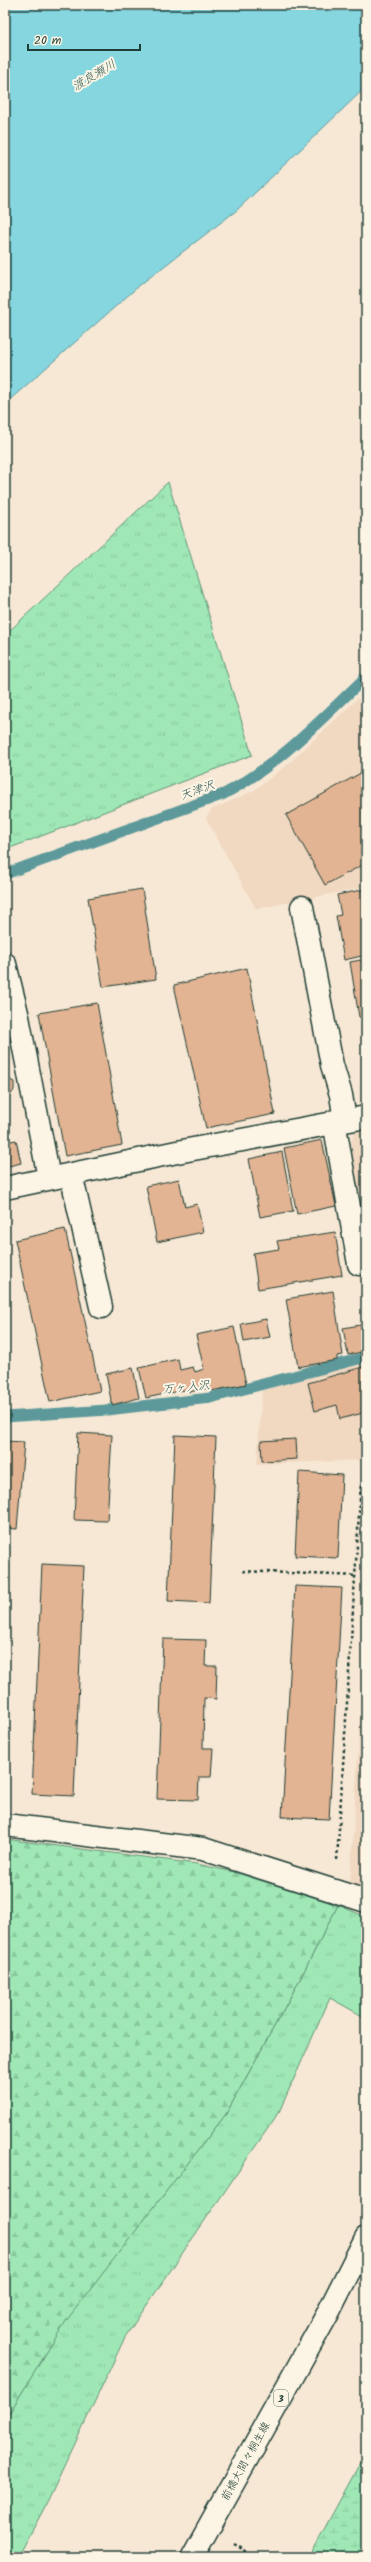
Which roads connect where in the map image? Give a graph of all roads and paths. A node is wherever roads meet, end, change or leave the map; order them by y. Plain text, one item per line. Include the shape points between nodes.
1 (302, 907) dead end
2 (5, 964) edge
3 (366, 1117) edge
4 (339, 1121) junction
5 (72, 1174) junction
6 (49, 1178) junction
7 (5, 1188) edge
8 (359, 1264) dead end
9 (101, 1307) dead end
10 (361, 1483) dead end
11 (243, 1572) dead end
12 (356, 1576) junction
13 (5, 1825) edge
14 (332, 1889) junction
15 (366, 1901) edge
16 (366, 2238) edge
17 (229, 2540) dead end
18 (192, 2557) edge
19 (250, 2557) edge

1 - 4 street via 332,1065 341,1094
2 - 6 street via 18,1017
3 - 4 street
4 - 5 street
4 - 8 street
5 - 6 street
5 - 9 street
6 - 7 street
10 - 12 path
11 - 12 path
12 - 14 path via 339,1844
13 - 14 street via 203,1849
14 - 15 street
16 - 18 street, 前橋大間々桐生線 / 3 via 327,2315
17 - 19 path via 249,2553

